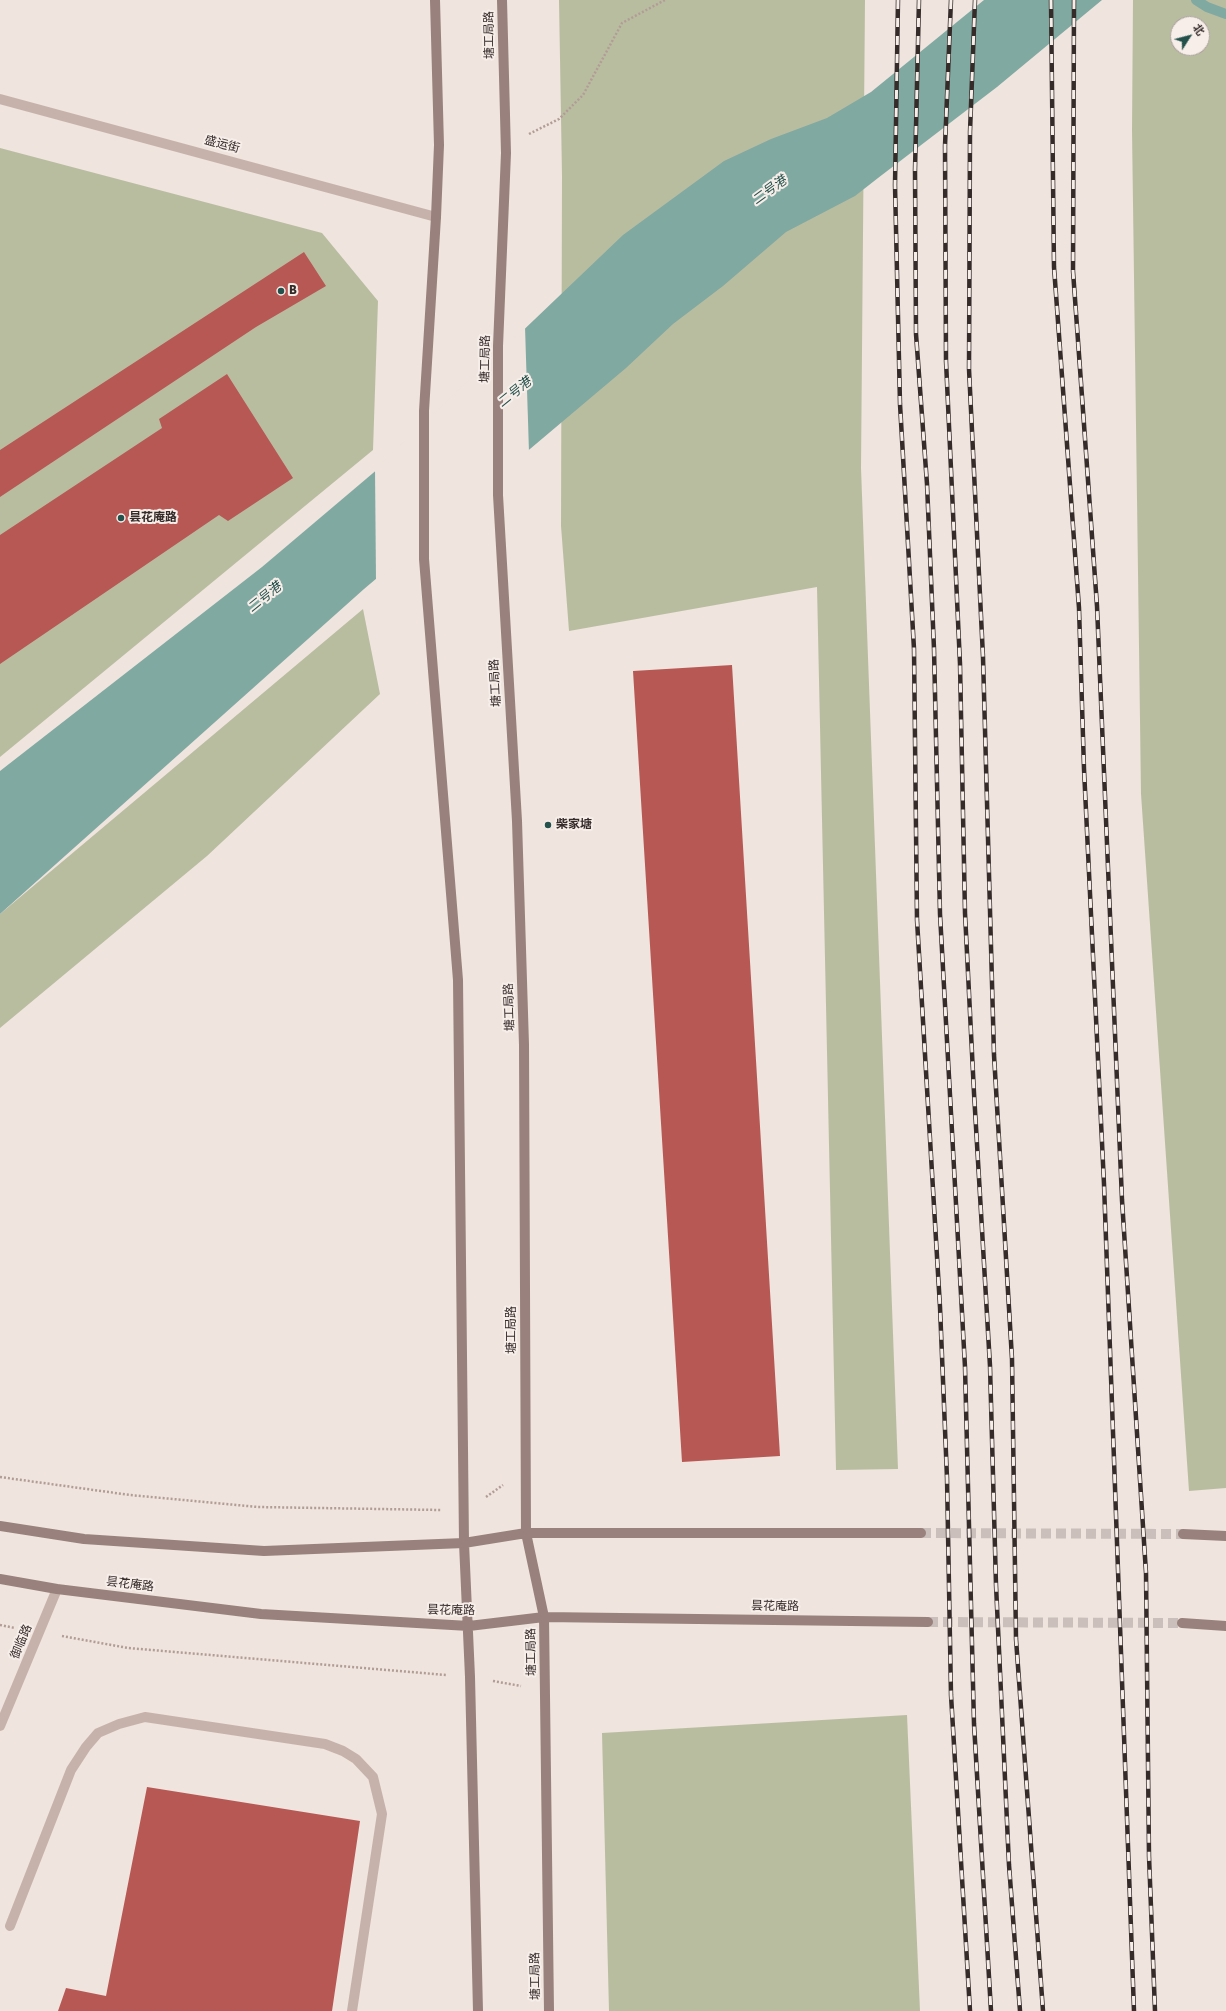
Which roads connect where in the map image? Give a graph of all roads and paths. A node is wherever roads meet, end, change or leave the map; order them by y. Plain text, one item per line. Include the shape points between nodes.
1 (435, 0) edge
2 (502, 0) edge
3 (666, 0) edge
4 (0, 99) edge
5 (525, 137) dead end
6 (436, 217) junction
7 (526, 1471) junction
8 (0, 1477) edge
9 (464, 1510) junction
10 (0, 1526) edge
11 (921, 1532) tunnel mouth
12 (526, 1533) junction
13 (1183, 1534) tunnel mouth
14 (1226, 1536) edge
15 (464, 1543) junction
16 (0, 1579) edge
17 (58, 1589) junction
18 (544, 1616) junction
19 (928, 1622) tunnel mouth
20 (1182, 1623) tunnel mouth
21 (0, 1625) edge
22 (469, 1626) junction
23 (1226, 1626) edge
24 (40, 1632) junction
25 (470, 1677) junction
26 (545, 1691) junction
27 (0, 1726) edge
28 (10, 1926) dead end
29 (352, 2011) edge
30 (478, 2011) edge
31 (549, 2011) edge

1 - 6 main road via 439,145
2 - 7 main road, 塘工局路 via 506,153 498,346 498,495 517,821 524,1045
3 - 5 path via 622,23 583,95 559,119
4 - 6 street, 盛运街
6 - 9 main road via 424,411 424,559 458,980
7 - 9 path
7 - 12 main road, 塘工局路
8 - 9 path via 130,1495 258,1507
9 - 15 main road
10 - 15 main road via 84,1539 264,1550
11 - 12 main road
12 - 15 main road
12 - 18 main road, 塘工局路
13 - 14 main road
15 - 22 main road
16 - 17 main road, 昙花庵路
17 - 22 main road, 昙花庵路 via 261,1614
17 - 24 street, 御临路
18 - 19 main road, 昙花庵路
18 - 22 main road, 昙花庵路
18 - 26 main road, 塘工局路
20 - 23 main road
21 - 24 path
22 - 25 main road
24 - 25 path via 128,1648
24 - 27 street, 御临路
25 - 26 path
25 - 30 main road
26 - 31 main road, 塘工局路
28 - 29 street via 71,1770 98,1733 145,1717 325,1744 356,1759 373,1777 382,1814

